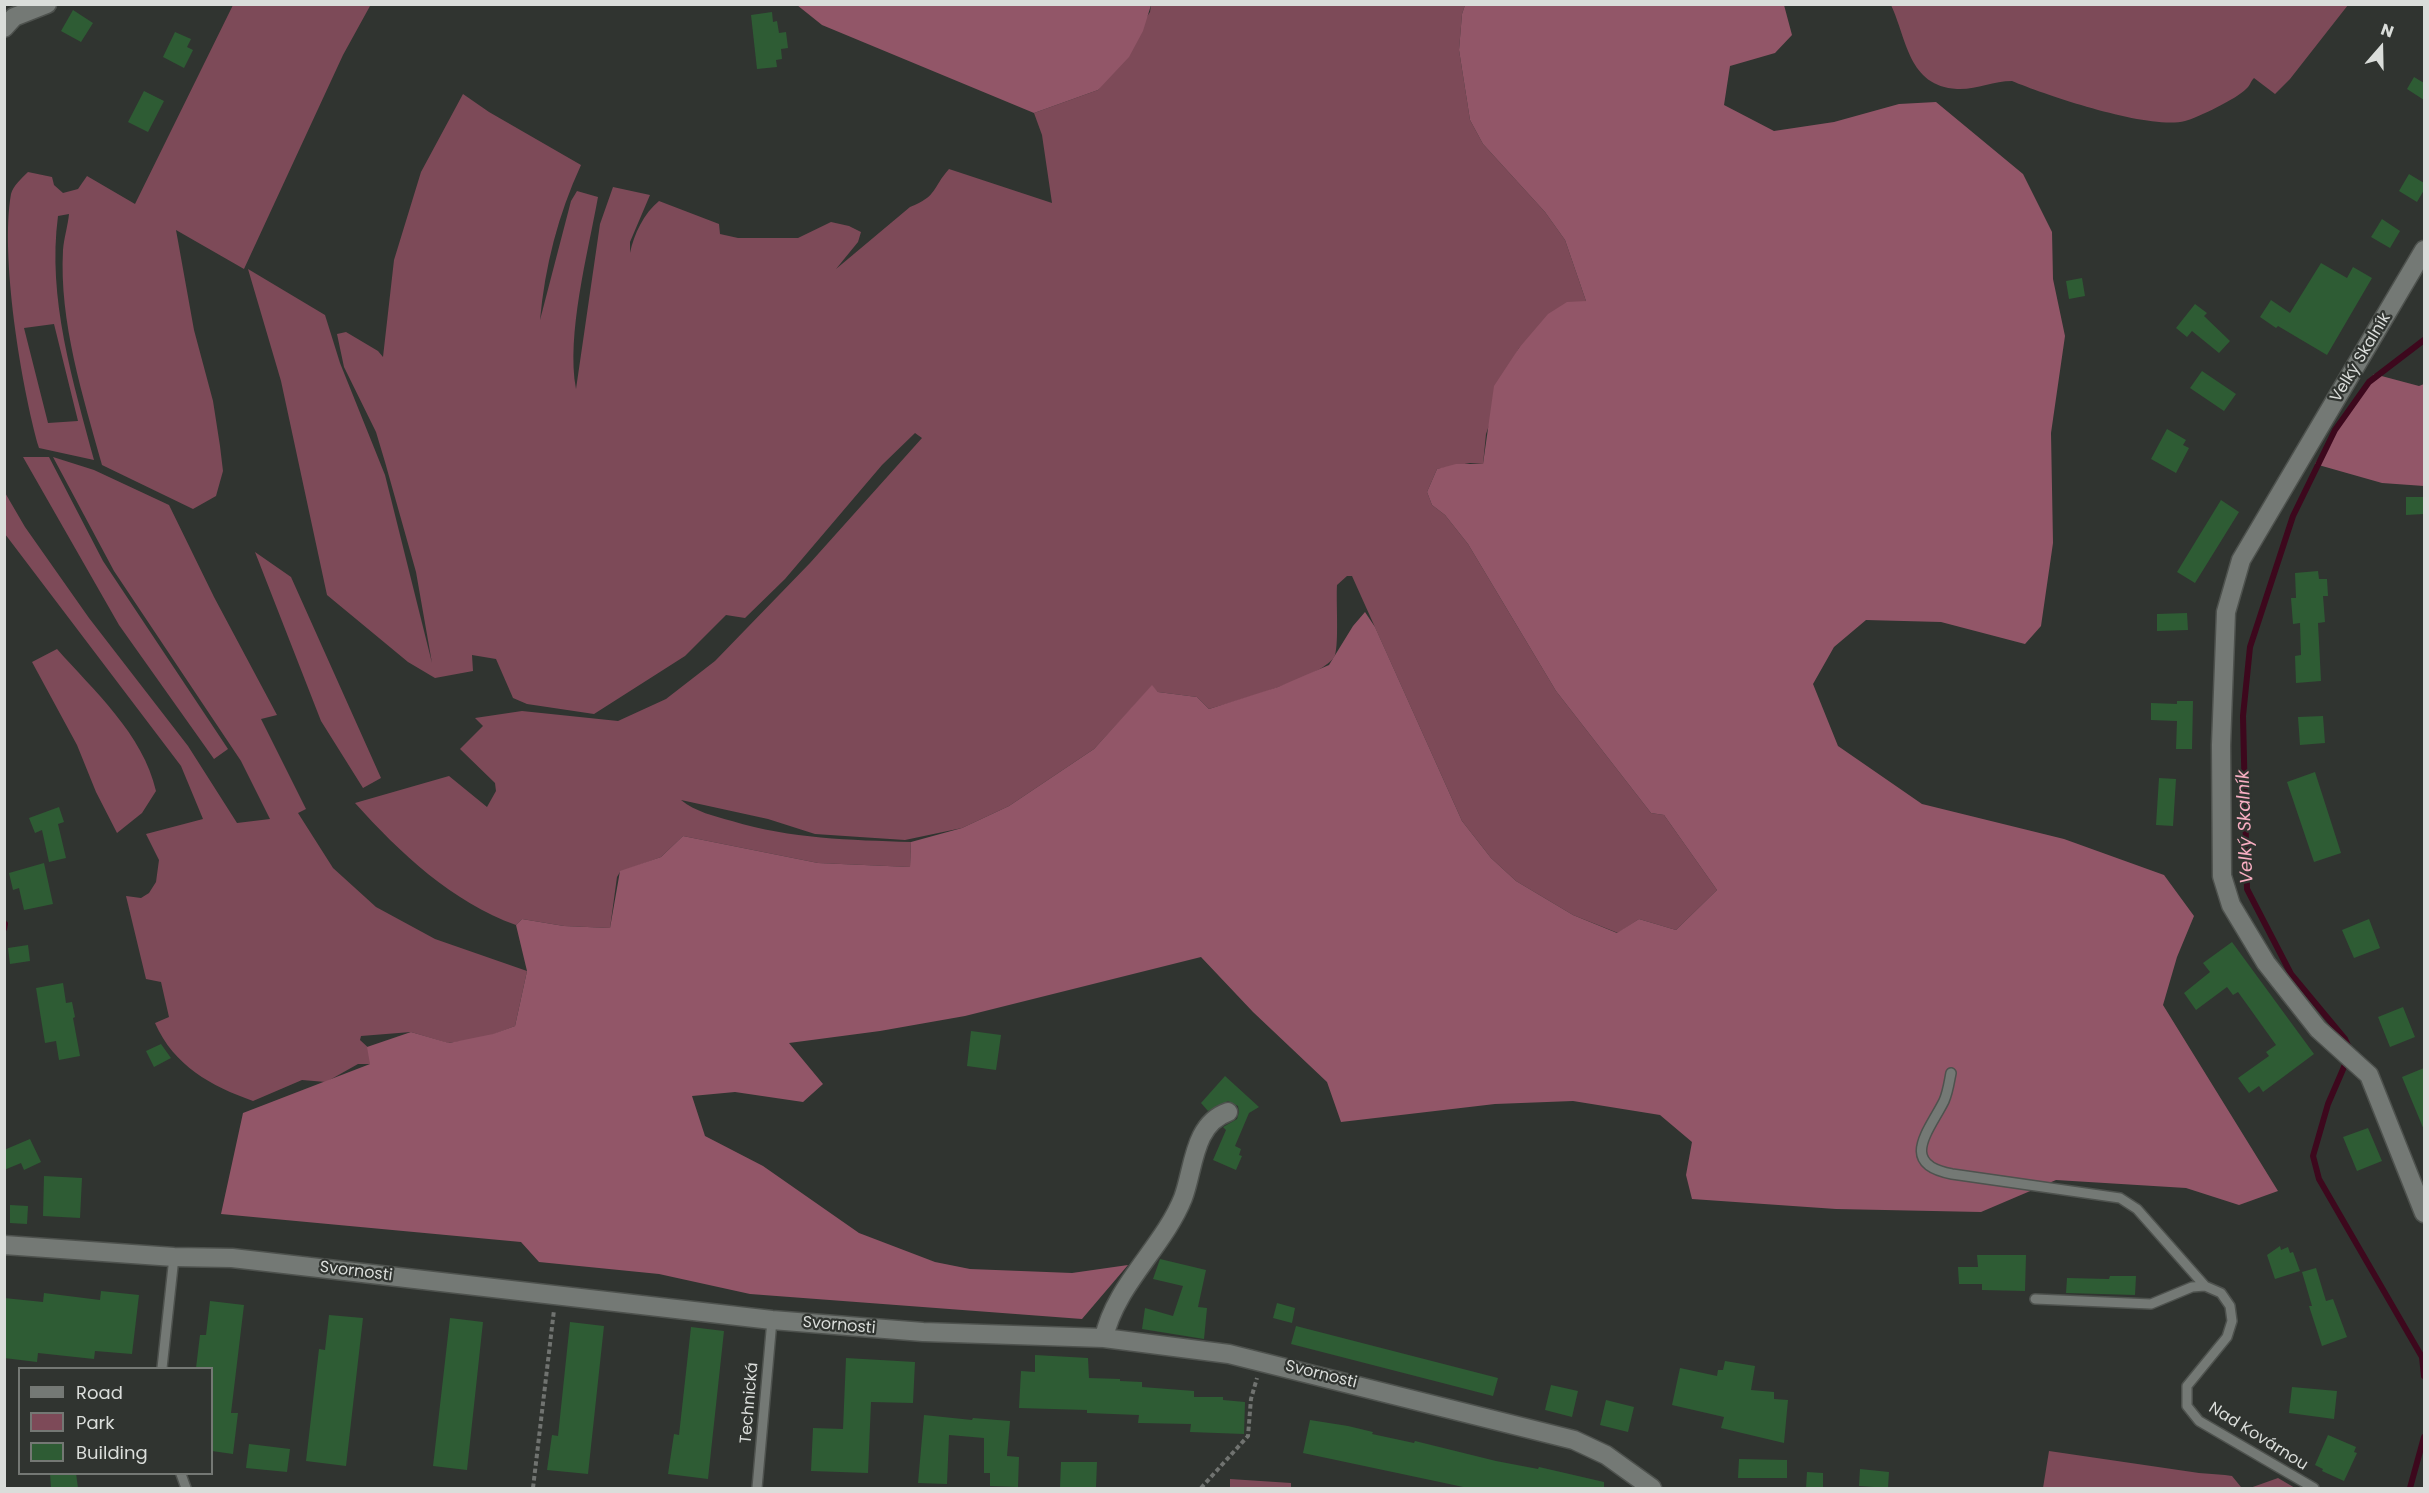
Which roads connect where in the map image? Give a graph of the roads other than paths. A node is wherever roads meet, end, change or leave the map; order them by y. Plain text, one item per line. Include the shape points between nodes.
1 (47, 4) edge
2 (4, 28) edge
3 (2424, 250) edge
4 (1951, 1074) dead end
5 (1228, 1112) dead end
6 (2424, 1213) edge
7 (4, 1245) edge
8 (174, 1257) junction
9 (2205, 1286) junction
10 (2035, 1299) dead end
11 (772, 1320) junction
12 (1104, 1338) junction
13 (162, 1367) edge
14 (757, 1488) edge
15 (1652, 1488) edge
16 (2314, 1488) edge

1 - 2 street via 14,17
3 - 6 street, Velký Skalník via 2241,560 2226,612 2221,745 2222,876 2231,904 2266,963 2318,1029 2369,1075
4 - 9 lane, Nad Kovárnou via 1945,1098 1922,1140 1926,1165 1934,1171 2120,1198 2137,1209
5 - 12 street via 1203,1132 1182,1199 1109,1319
7 - 8 street, Svornosti
8 - 11 street, Svornosti via 232,1258
8 - 13 lane
9 - 10 lane via 2151,1304
9 - 16 lane, Nad Kovárnou via 2221,1293 2230,1306 2232,1321 2227,1337 2187,1386 2187,1406 2199,1421
11 - 12 street, Svornosti via 923,1332
11 - 14 lane, Technická
12 - 15 street, Svornosti via 1229,1353 1574,1440 1606,1455

